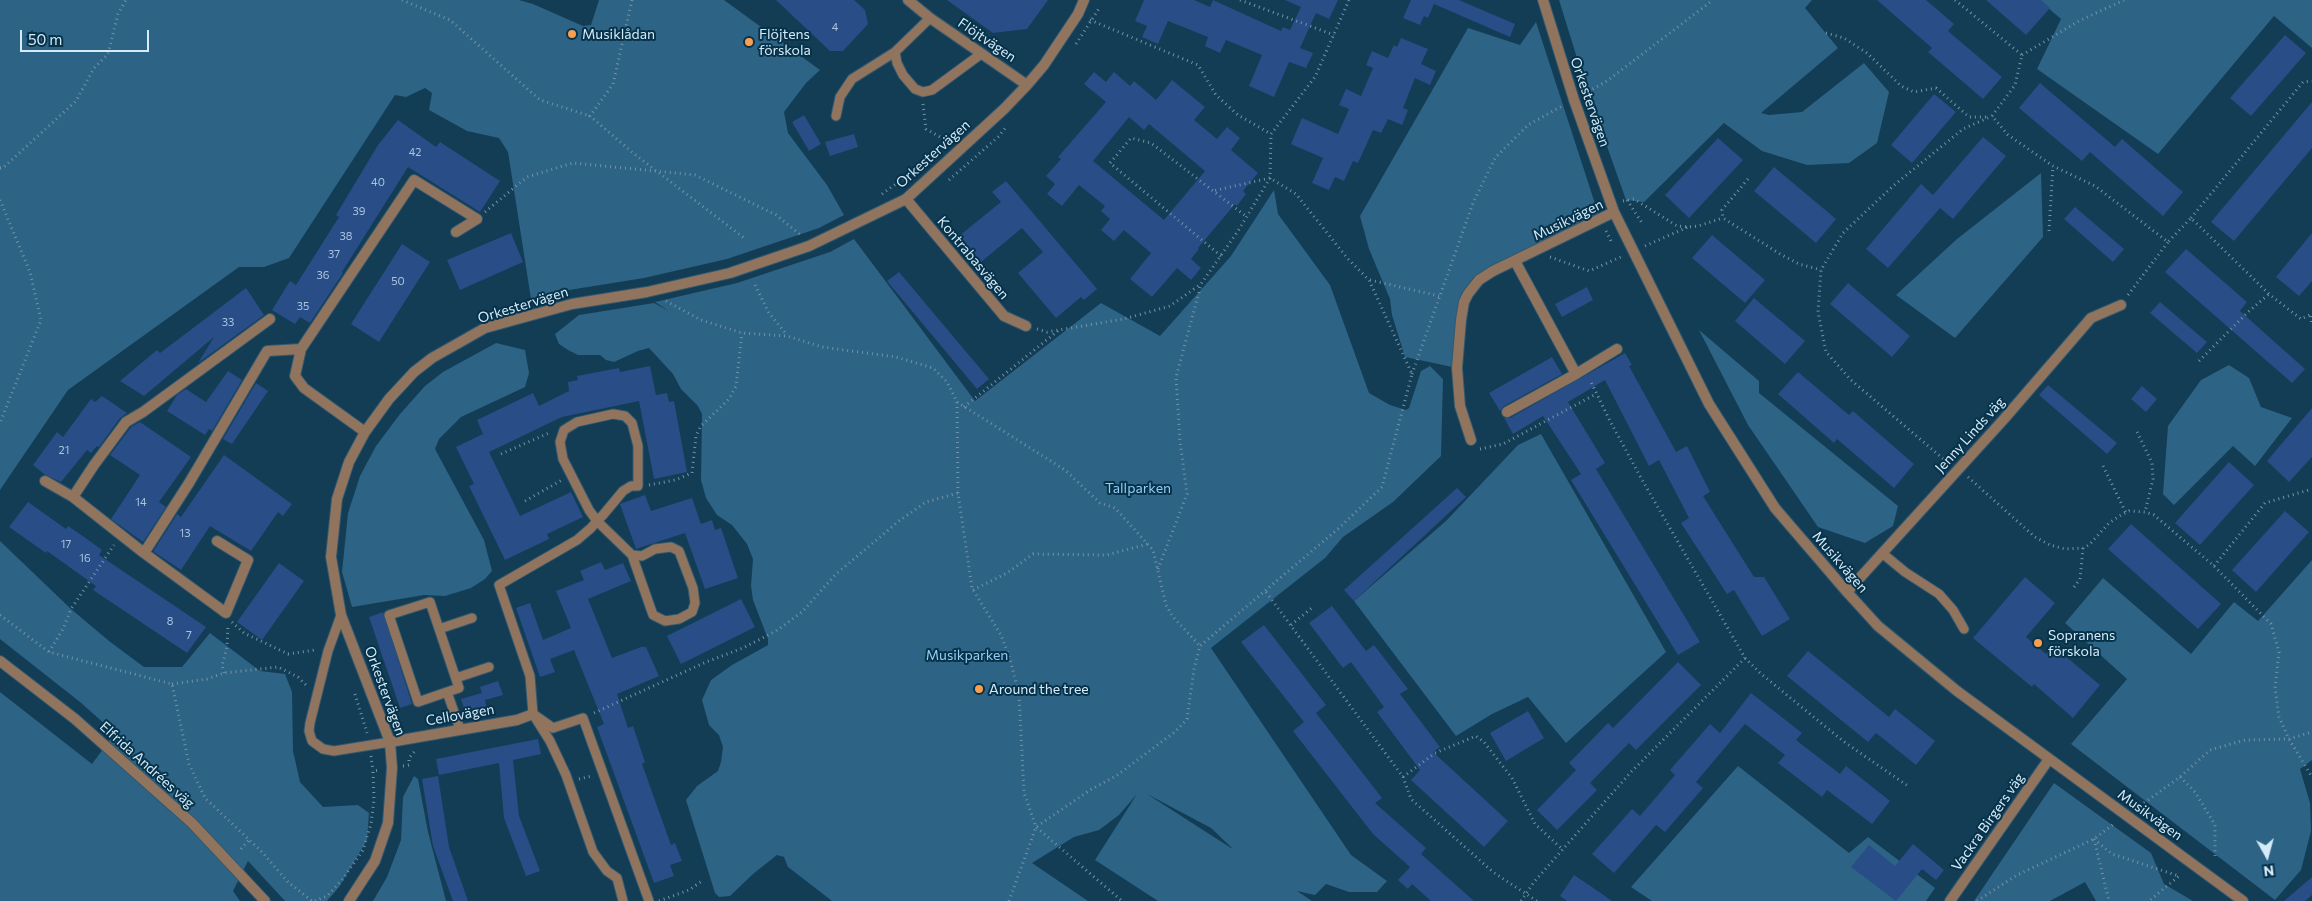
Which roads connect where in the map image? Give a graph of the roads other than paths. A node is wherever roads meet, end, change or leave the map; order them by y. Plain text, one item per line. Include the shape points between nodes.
1 (908, 0) edge
2 (1084, 0) edge
3 (1543, 0) edge
4 (930, 18) junction
5 (895, 52) junction
6 (981, 54) junction
7 (1027, 85) junction
8 (836, 116) dead end
9 (906, 199) junction
10 (1612, 207) junction
11 (456, 232) dead end
12 (1515, 261) junction
13 (2120, 305) road end
14 (270, 320) dead end
15 (1026, 326) road end
16 (301, 349) junction
17 (1617, 349) dead end
18 (1576, 374) junction
19 (1507, 412) dead end
20 (365, 432) junction
21 (1471, 440) dead end
22 (45, 481) dead end
23 (73, 497) junction
24 (597, 521) junction
25 (218, 541) dead end
26 (144, 553) junction
27 (1882, 554) junction
28 (632, 555) junction
29 (1846, 592) junction
30 (341, 616) junction
31 (472, 618) dead end
32 (440, 629) junction
33 (1964, 629) dead end
34 (0, 661) edge
35 (489, 667) dead end
36 (456, 678) junction
37 (447, 692) junction
38 (533, 714) junction
39 (460, 729) junction
40 (390, 742) junction
41 (2049, 759) junction
42 (265, 901) edge
43 (349, 901) edge
44 (623, 901) edge
45 (649, 901) edge
46 (1950, 901) edge
47 (2243, 901) edge

1 - 4 street, Flöjtvägen
2 - 7 street, Orkestervägen via 1044,65
3 - 10 street, Orkestervägen
4 - 5 lane
4 - 6 street, Flöjtvägen
5 - 6 lane via 902,75 915,90 923,92 932,90
5 - 8 lane via 852,79 840,97
6 - 7 street, Flöjtvägen
7 - 9 street, Orkestervägen
9 - 15 street, Kontrabasvägen via 1004,316
9 - 20 street, Orkestervägen via 809,246 730,273 647,292 572,304 485,328 414,372
10 - 12 street, Musikvägen
10 - 29 street, Musikvägen via 1709,404 1775,508
11 - 16 street via 477,219 414,180
12 - 18 street
12 - 21 street, Musikvägen via 1479,280 1464,302 1458,377 1460,406
13 - 27 street, Jenny Linds väg via 2091,318
14 - 23 street via 126,422
16 - 20 street via 295,376 304,388
16 - 26 street via 267,352
17 - 18 street
18 - 19 street
20 - 30 street, Orkestervägen via 349,462 337,499 331,557
22 - 23 street
23 - 26 street
24 - 24 lane via 563,459 560,442 564,430 577,422 613,414 624,416 632,423 638,446 638,486 623,491
24 - 28 lane
24 - 38 lane via 576,540 499,585 530,676
25 - 26 street via 248,560 226,613
27 - 29 street, Jenny Linds väg
27 - 33 lane via 1953,610
28 - 28 lane via 653,616 665,621 679,619 692,612 695,603 693,588 679,551 671,547 655,549 642,556
29 - 41 street, Musikvägen via 1878,626 1956,691
30 - 40 street, Orkestervägen
30 - 40 lane via 328,651 310,723 312,741 323,749 334,751
31 - 32 lane
32 - 36 lane
32 - 37 lane via 430,602 389,615 418,702
34 - 42 street, Elfrida Andrées väg via 75,719 192,823
35 - 36 lane
36 - 37 lane via 459,688
37 - 39 lane
38 - 39 street, Cellovägen via 517,720
38 - 44 lane via 566,775 592,852 607,871 618,878
38 - 45 lane via 553,728 583,718
39 - 40 street, Cellovägen
40 - 43 street, Orkestervägen via 392,768 388,823 375,861
41 - 46 street, Vackra Birgers väg
41 - 47 street, Musikvägen

